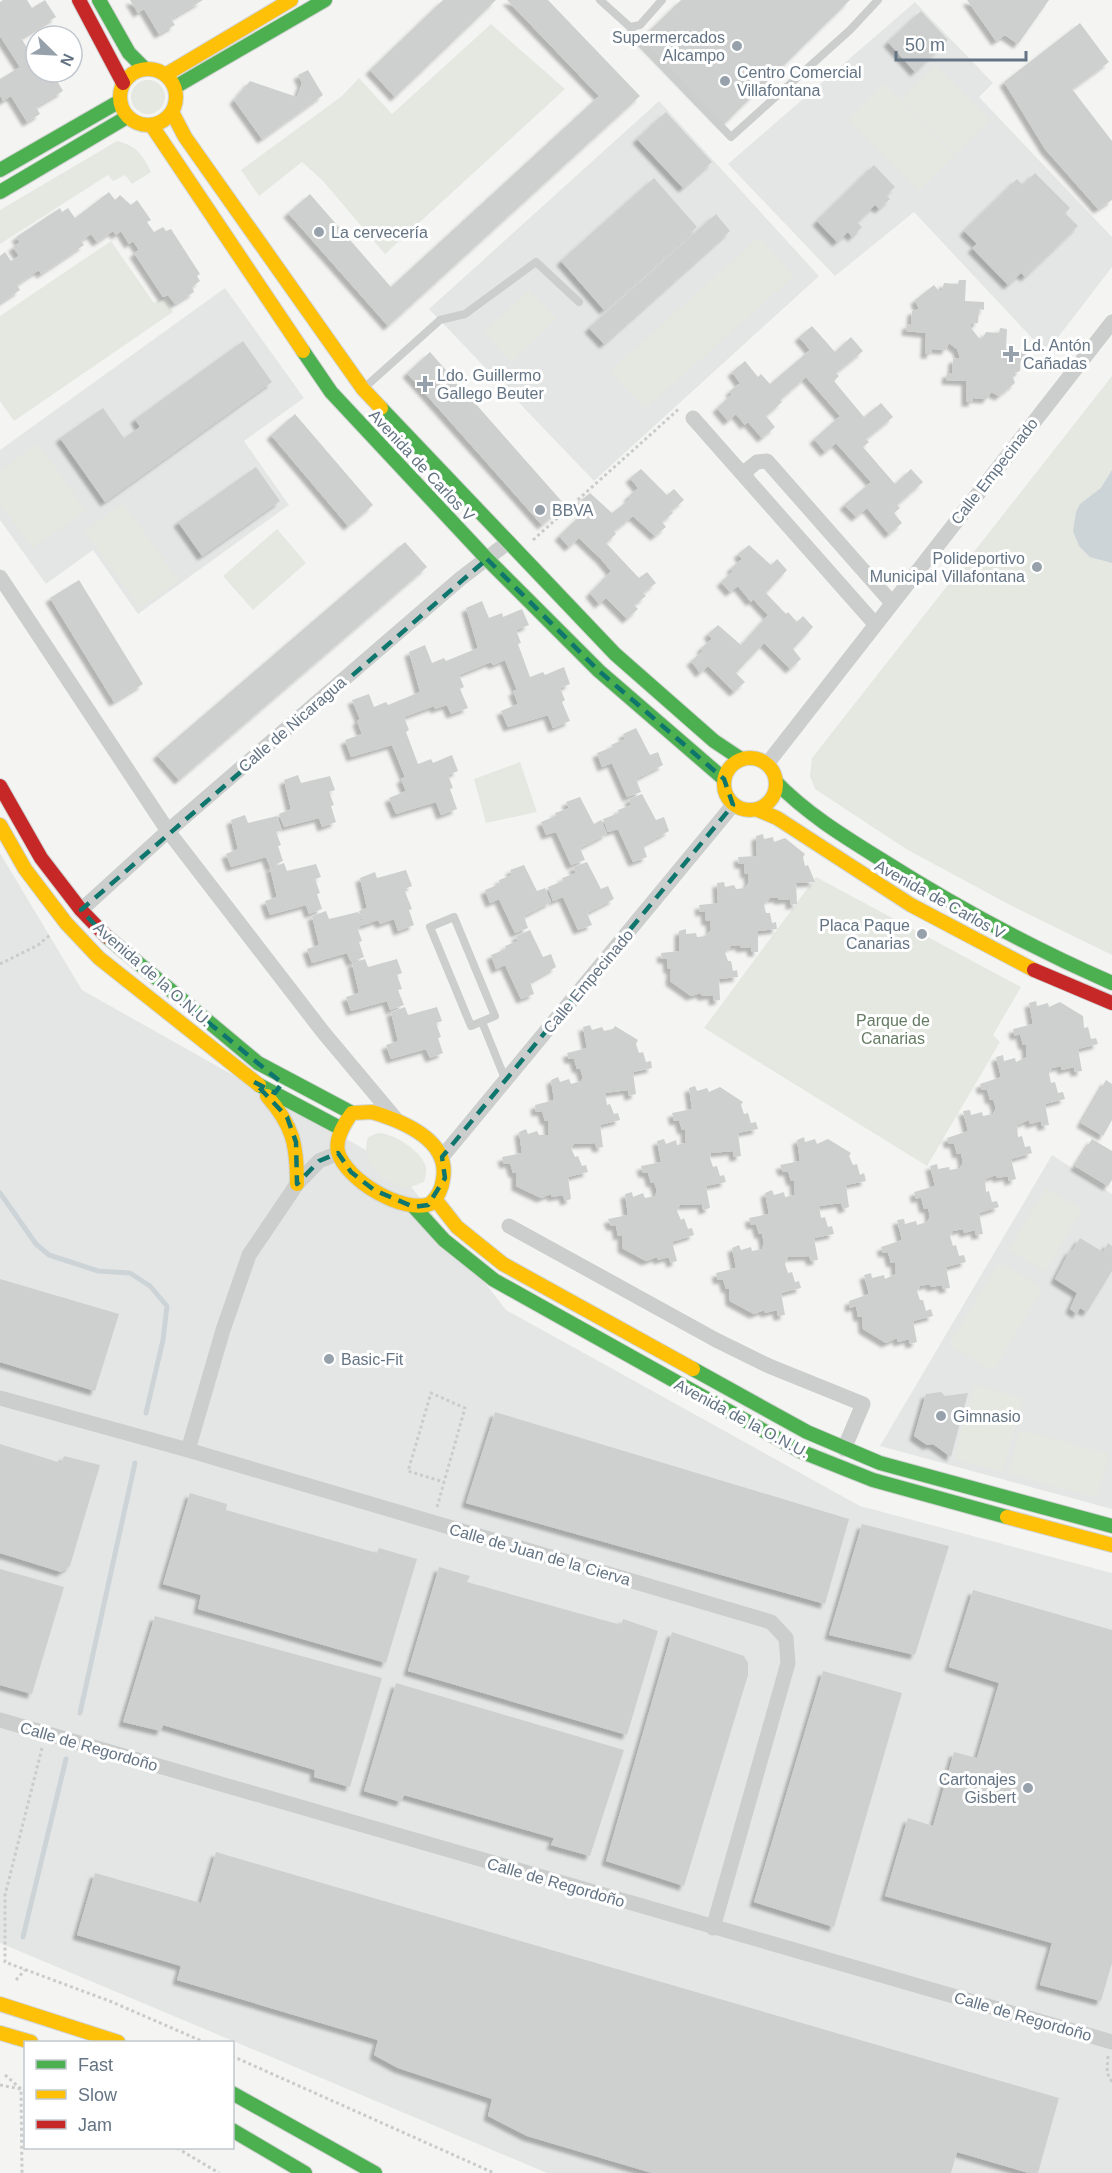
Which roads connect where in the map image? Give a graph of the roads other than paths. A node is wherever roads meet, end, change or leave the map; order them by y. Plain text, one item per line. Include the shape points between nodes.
1 (79, 0) edge
2 (99, 0) edge
3 (291, 0) edge
4 (325, 0) edge
5 (600, 0) edge
6 (662, 0) edge
7 (878, 0) edge
8 (630, 27) junction
9 (145, 69) junction
10 (165, 75) junction
11 (123, 83) junction
12 (174, 87) junction
13 (120, 101) junction
14 (172, 112) junction
15 (127, 117) junction
16 (152, 126) junction
17 (0, 170) edge
18 (0, 192) edge
19 (579, 302) dead end
20 (1112, 322) edge
21 (363, 389) junction
22 (693, 418) road end
23 (746, 478) junction
24 (512, 548) junction
25 (487, 559) junction
26 (0, 577) edge
27 (892, 603) junction
28 (875, 624) junction
29 (741, 759) junction
30 (767, 764) junction
31 (724, 779) junction
32 (776, 782) junction
33 (0, 786) edge
34 (733, 805) junction
35 (758, 810) junction
36 (0, 825) edge
37 (168, 831) junction
38 (81, 910) junction
39 (1109, 980) edge
40 (1112, 1003) edge
41 (482, 1022) junction
42 (506, 1081) junction
43 (254, 1082) junction
44 (352, 1113) junction
45 (395, 1118) junction
46 (340, 1128) junction
47 (338, 1153) junction
48 (442, 1157) junction
49 (297, 1184) junction
50 (435, 1199) junction
51 (414, 1207) junction
52 (509, 1226) dead end
53 (0, 1398) edge
54 (844, 1449) junction
55 (188, 1450) junction
56 (1112, 1526) edge
57 (1112, 1545) edge
58 (0, 1720) edge
59 (713, 1928) junction
60 (0, 2004) edge
61 (0, 2033) edge
62 (25, 2041) edge
63 (112, 2041) edge
64 (1111, 2042) edge
65 (234, 2094) edge
66 (234, 2131) edge
67 (305, 2173) edge
68 (375, 2173) edge

1 - 11 main road
2 - 9 main road via 129,52
3 - 10 main road
4 - 12 main road
5 - 8 lane
6 - 8 lane via 640,25
7 - 8 lane via 732,137 642,45
9 - 10 main road
9 - 11 main road
10 - 12 main road
11 - 13 main road
12 - 14 main road via 176,104
13 - 15 main road
13 - 17 main road
14 - 16 main road
14 - 21 main road, Avenida de Carlos V
15 - 16 main road via 143,126
15 - 18 main road
16 - 25 main road, Avenida de Carlos V via 331,392
19 - 21 lane via 536,262 465,314 440,320
20 - 27 street, Calle Empecinado
21 - 24 main road, Avenida de Carlos V
22 - 23 street
23 - 27 street via 747,470 757,462 767,461
23 - 28 street
24 - 25 street, Calle de Nicaragua
24 - 29 main road, Avenida de Carlos V via 615,654 714,741
25 - 31 main road, Avenida de Carlos V via 599,671
25 - 37 street, Calle de Nicaragua
26 - 37 street
27 - 28 street, Calle Empecinado
28 - 30 street, Calle Empecinado
29 - 30 main road via 757,759
29 - 31 main road via 730,767
30 - 32 main road
31 - 34 main road via 726,796
32 - 35 main road via 774,794
32 - 39 main road, Avenida de Carlos V via 803,808 922,886 1053,957
33 - 38 main road, Avenida de la O.N.U. via 41,858
34 - 35 main road
34 - 42 street, Calle Empecinado
35 - 40 main road, Avenida de Carlos V via 777,818 911,905 1044,975
36 - 43 main road, Avenida de la O.N.U. via 25,869 99,958
37 - 38 street, Calle de Nicaragua
37 - 45 street via 323,1032
38 - 44 main road, Avenida de la O.N.U. via 113,944 258,1063
41 - 41 lane via 495,1016 454,917 430,927 471,1026
41 - 42 lane
42 - 48 street, Calle Empecinado
43 - 46 main road, Avenida de la O.N.U.
43 - 49 main road via 287,1118 296,1142
44 - 45 main road via 372,1112
44 - 46 main road
45 - 48 main road via 421,1133
46 - 47 main road
47 - 49 street via 319,1161
47 - 51 main road via 351,1172 374,1190
48 - 50 main road via 445,1178
49 - 55 street via 249,1255
50 - 51 main road
50 - 54 main road, Avenida de la O.N.U. via 457,1227 503,1264
51 - 57 main road, Avenida de la O.N.U. via 444,1240 494,1280 800,1451 873,1480
52 - 54 street via 716,1340 863,1404
53 - 55 street, Calle de Juan de la Cierva
54 - 56 main road, Avenida de la O.N.U. via 880,1463
55 - 59 street, Calle de Juan de la Cierva via 771,1622 786,1638 788,1663
58 - 59 street, Calle de Regordoño
59 - 64 street, Calle de Regordoño
60 - 63 main road
61 - 62 main road
65 - 68 main road
66 - 67 main road

